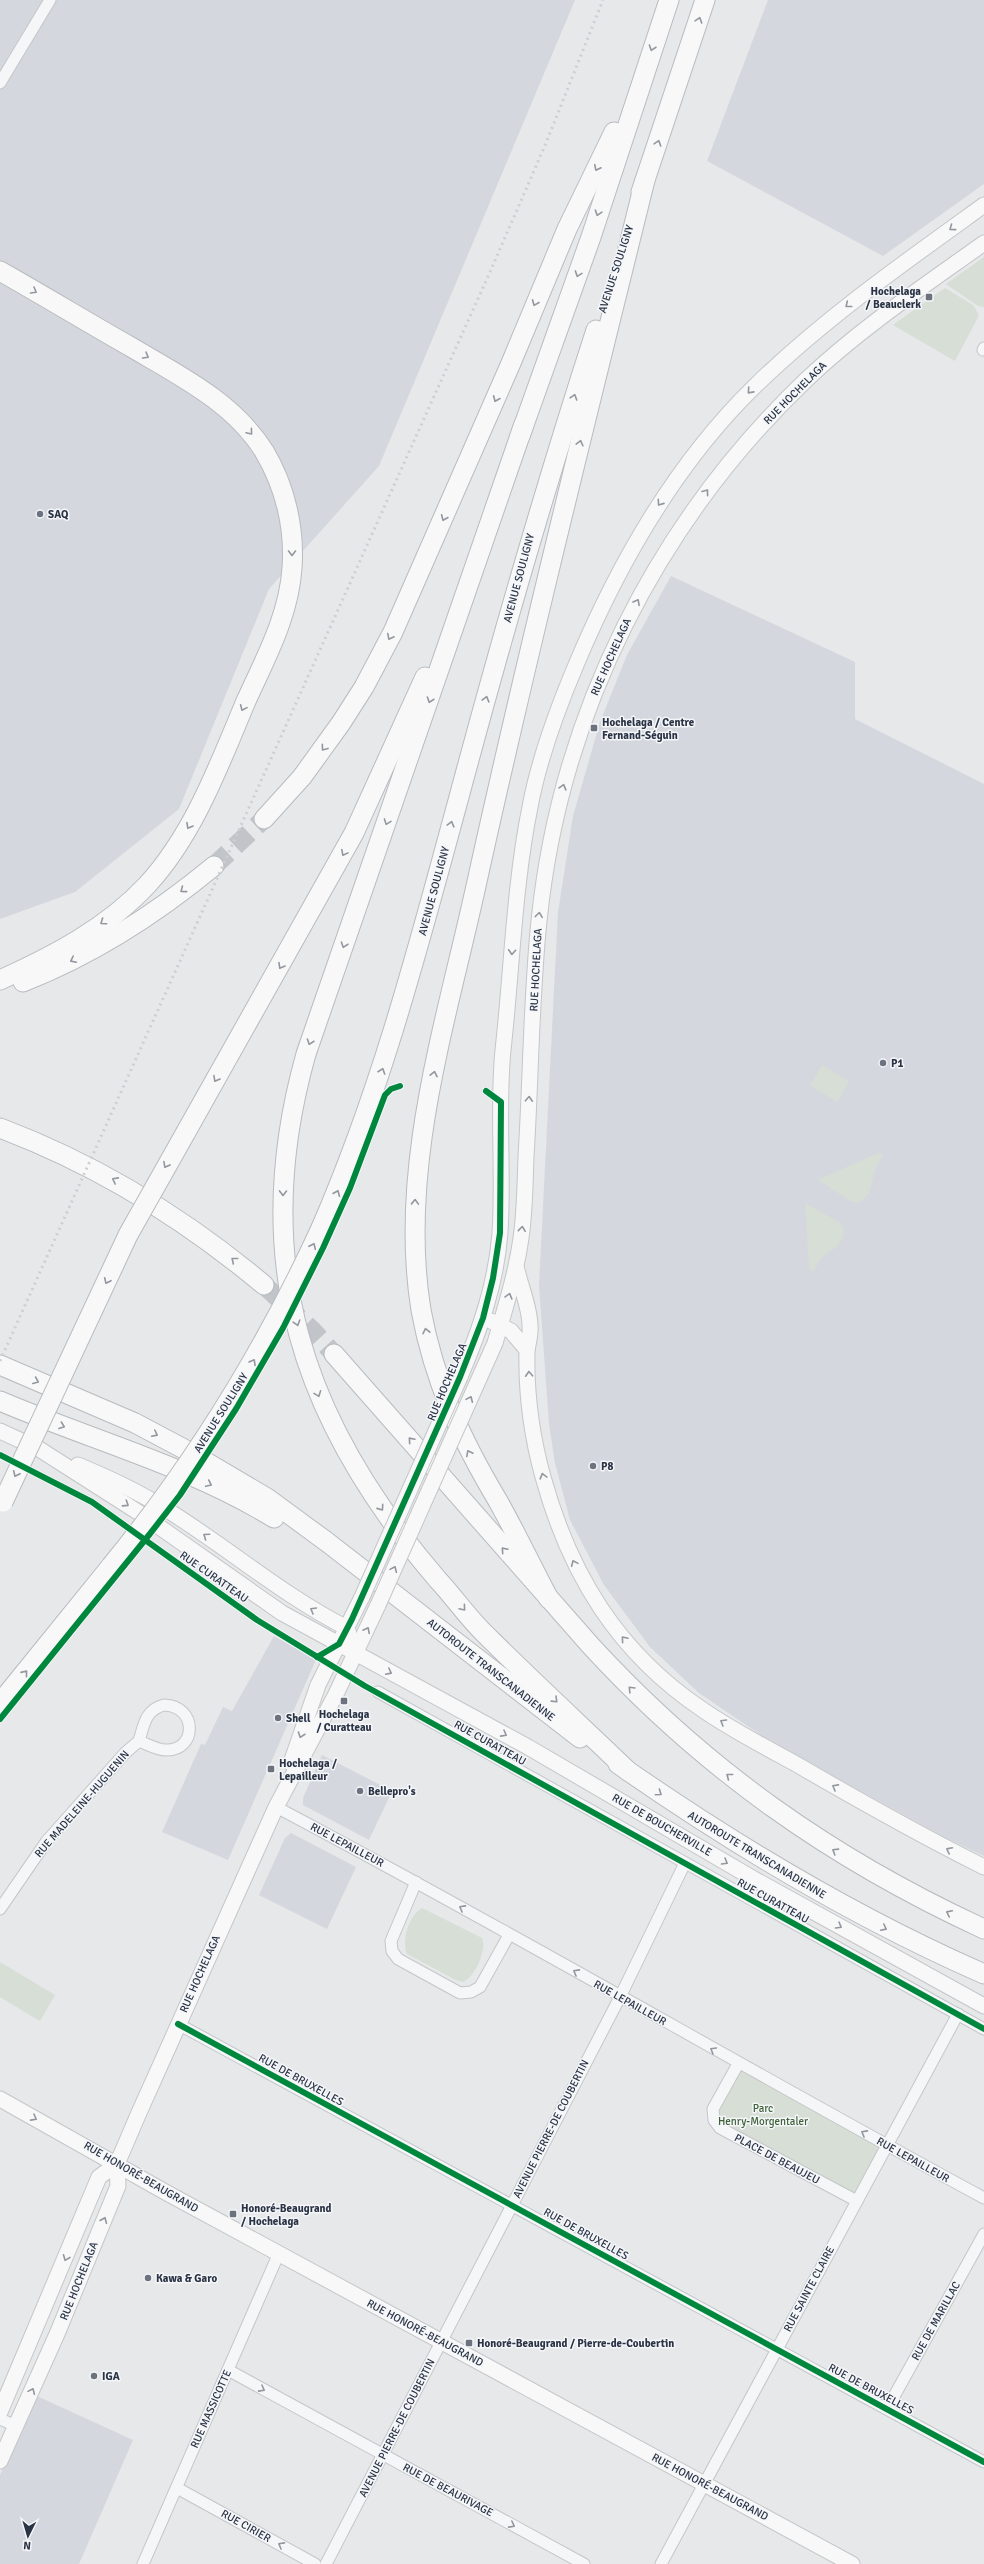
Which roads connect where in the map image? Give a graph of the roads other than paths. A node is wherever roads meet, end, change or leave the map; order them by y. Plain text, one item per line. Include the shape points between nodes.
1 (50, 0) edge
2 (669, 0) edge
3 (706, 0) edge
4 (645, 70) junction
5 (0, 83) edge
6 (645, 180) junction
7 (984, 205) edge
8 (984, 243) edge
9 (0, 271) edge
10 (524, 424) junction
11 (264, 819) tunnel mouth
12 (214, 866) tunnel mouth
13 (0, 980) edge
14 (0, 991) edge
15 (0, 1128) edge
16 (516, 1267) junction
17 (264, 1285) tunnel mouth
18 (483, 1318) junction
19 (500, 1325) junction
20 (527, 1350) junction
21 (334, 1354) tunnel mouth
22 (0, 1365) edge
23 (0, 1401) edge
24 (0, 1431) edge
25 (36, 1448) junction
26 (1, 1505) edge
27 (549, 1599) junction
28 (401, 1600) junction
29 (347, 1628) junction
30 (339, 1644) junction
31 (355, 1654) junction
32 (378, 1692) dead end
33 (0, 1703) edge
34 (139, 1741) junction
35 (628, 1771) junction
36 (276, 1807) junction
37 (685, 1863) junction
38 (984, 1867) edge
39 (416, 1882) junction
40 (0, 1909) edge
41 (984, 1930) edge
42 (509, 1935) junction
43 (984, 1974) edge
44 (620, 1997) junction
45 (984, 2006) edge
46 (958, 2014) junction
47 (178, 2024) junction
48 (984, 2029) edge
49 (738, 2064) junction
50 (0, 2099) edge
51 (887, 2146) junction
52 (117, 2164) junction
53 (984, 2198) edge
54 (856, 2201) junction
55 (512, 2205) junction
56 (984, 2234) edge
57 (279, 2254) junction
58 (40, 2321) junction
59 (59, 2329) junction
60 (441, 2341) junction
61 (777, 2350) junction
62 (228, 2370) junction
63 (887, 2409) junction
64 (0, 2412) edge
65 (0, 2418) edge
66 (16, 2426) junction
67 (384, 2455) junction
68 (0, 2461) edge
69 (984, 2462) edge
70 (704, 2484) junction
71 (177, 2488) junction
72 (143, 2564) edge
73 (316, 2564) edge
74 (326, 2564) edge
75 (584, 2564) edge
76 (661, 2564) edge
77 (852, 2564) edge

1 - 5 street
2 -> 4 highway
6 -> 3 highway, AVENUE SOULIGNY
4 -> 10 highway via 591,237
4 -> 11 highway via 567,229 393,632 364,687 341,723 302,777
27 -> 6 highway via 466,1448 439,1380 429,1347 418,1288 415,1237 416,1180 436,1067 521,687
33 -> 6 highway, AVENUE SOULIGNY, bridge via 166,1497 223,1412 262,1346 321,1228 352,1154 386,1057 425,926 537,515
7 -> 18 main road, RUE HOCHELAGA via 857,298 753,388 679,476 638,534 586,641 563,696 540,764 525,838 502,1062 500,1233
16 -> 8 main road, RUE HOCHELAGA via 523,1220 535,963 545,875 558,810 576,742 609,655 654,570 694,508 763,424 843,347
9 -> 13 highway via 188,381 230,411 254,437 273,468 286,501 293,553 290,587 273,641 204,797 170,857 146,886 115,914 66,947
10 -> 26 highway, bridge via 415,704 354,833 128,1235
10 -> 35 highway via 322,1005 298,1083 285,1154 283,1230 292,1302 317,1392 347,1454 396,1529 480,1629
12 -> 14 highway via 150,915 90,951
17 -> 15 highway via 201,1234 129,1188 73,1158
19 -> 16 main road, RUE HOCHELAGA
16 - 20 main road via 530,1320
18 - 19 main road
18 - 29 main road, RUE HOCHELAGA, bridge
19 - 20 main road via 514,1334
31 -> 19 main road, RUE HOCHELAGA, bridge via 495,1344
38 -> 20 main road via 868,1806 712,1716 675,1689 625,1641 586,1587 554,1513 533,1428
27 -> 21 highway
22 -> 28 highway, AUTOROUTE TRANSCANADIENNE via 88,1401 184,1449 267,1498
23 -> 28 highway via 167,1465 236,1496 286,1525
24 - 25 main road, RUE CURATTEAU
29 -> 25 main road, RUE CURATTEAU via 294,1598 153,1501 118,1482
25 -> 30 main road, RUE CURATTEAU via 137,1511 282,1613
41 -> 27 highway via 855,1863 820,1842 748,1790 648,1706
28 - 35 highway, AUTOROUTE TRANSCANADIENNE via 529,1700
29 - 30 main road, RUE HOCHELAGA
29 - 31 main road
30 - 31 main road, RUE DE BOUCHERVILLE
30 -> 36 main road, RUE HOCHELAGA via 318,1685
31 - 36 main road, RUE HOCHELAGA
31 -> 45 main road, RUE DE BOUCHERVILLE via 522,1743 761,1883
32 - 37 street, RUE CURATTEAU
34 - 34 street, RUE MADELEINE-HUGUENIN via 164,1750 179,1746 189,1734 188,1719 178,1708 171,1705 157,1707 146,1716
34 - 40 street, RUE MADELEINE-HUGUENIN via 124,1753 46,1842
35 -> 43 highway, AUTOROUTE TRANSCANADIENNE via 699,1820 825,1897 925,1948
36 - 39 street, RUE LEPAILLEUR
36 - 47 main road, RUE HOCHELAGA
37 - 44 street, AVENUE PIERRE-DE COUBERTIN
37 - 46 street, RUE CURATTEAU
42 -> 39 street, RUE LEPAILLEUR
39 - 42 street via 391,1941 392,1951 398,1959 460,1993 471,1992 480,1987
44 -> 42 street, RUE LEPAILLEUR
49 -> 44 street, RUE LEPAILLEUR
44 - 55 street, AVENUE PIERRE-DE COUBERTIN
46 - 48 street, RUE CURATTEAU
46 - 51 street, RUE SAINTE CLAIRE
47 - 52 main road, RUE HOCHELAGA
47 - 55 street, RUE DE BRUXELLES
51 -> 49 street, RUE LEPAILLEUR
49 - 54 street, PLACE DE BEAUJEU via 713,2109 714,2120 720,2128
50 -> 52 main road, RUE HONORÉ-BEAUGRAND
51 - 53 street, RUE LEPAILLEUR
51 - 54 street, RUE SAINTE CLAIRE
52 - 57 main road, RUE HONORÉ-BEAUGRAND
52 -> 58 main road, RUE HOCHELAGA via 99,2178
59 -> 52 main road, RUE HOCHELAGA via 118,2186
54 - 61 street, RUE SAINTE CLAIRE
55 - 60 street, AVENUE PIERRE-DE COUBERTIN
55 - 61 street, RUE DE BRUXELLES
56 - 63 street, RUE DE MARILLAC
57 - 60 main road, RUE HONORÉ-BEAUGRAND
57 - 62 street, RUE MASSICOTTE
58 - 59 main road, RUE HOCHELAGA
58 - 64 main road, RUE HOCHELAGA
66 -> 59 main road, RUE HOCHELAGA
60 - 67 street, AVENUE PIERRE-DE COUBERTIN
60 - 70 main road, RUE HONORÉ-BEAUGRAND
61 - 63 street, RUE DE BRUXELLES
61 - 70 street, RUE SAINTE CLAIRE
62 -> 67 street, RUE DE BEAURIVAGE
62 - 71 street, RUE MASSICOTTE
63 - 69 street, RUE DE BRUXELLES
65 - 66 street
66 - 68 main road, RUE HOCHELAGA
67 - 74 street, AVENUE PIERRE-DE COUBERTIN
67 -> 75 street, RUE DE BEAURIVAGE
70 - 76 street, RUE SAINTE CLAIRE
70 - 77 main road, RUE HONORÉ-BEAUGRAND
71 - 72 street, RUE MASSICOTTE
73 -> 71 street, RUE CIRIER

